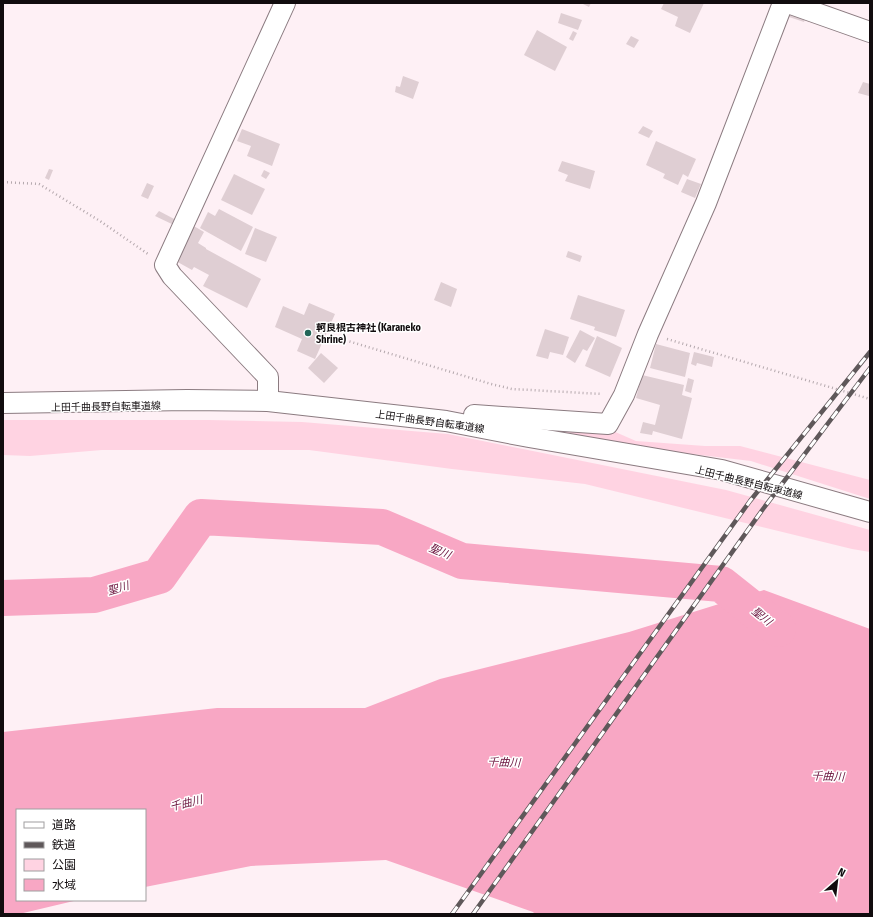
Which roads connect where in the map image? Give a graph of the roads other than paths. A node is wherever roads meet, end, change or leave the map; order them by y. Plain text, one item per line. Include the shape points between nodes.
1 (285, 3) edge
2 (783, 3) edge
3 (788, 3) edge
4 (870, 32) edge
5 (268, 401) junction
6 (3, 403) edge
7 (446, 420) junction
8 (870, 512) edge

1 - 5 street via 165,265 172,276 268,377
2 - 7 street via 706,203 648,334 624,396 608,424 463,415
3 - 4 street
5 - 6 street
5 - 7 street
7 - 8 street via 722,470

